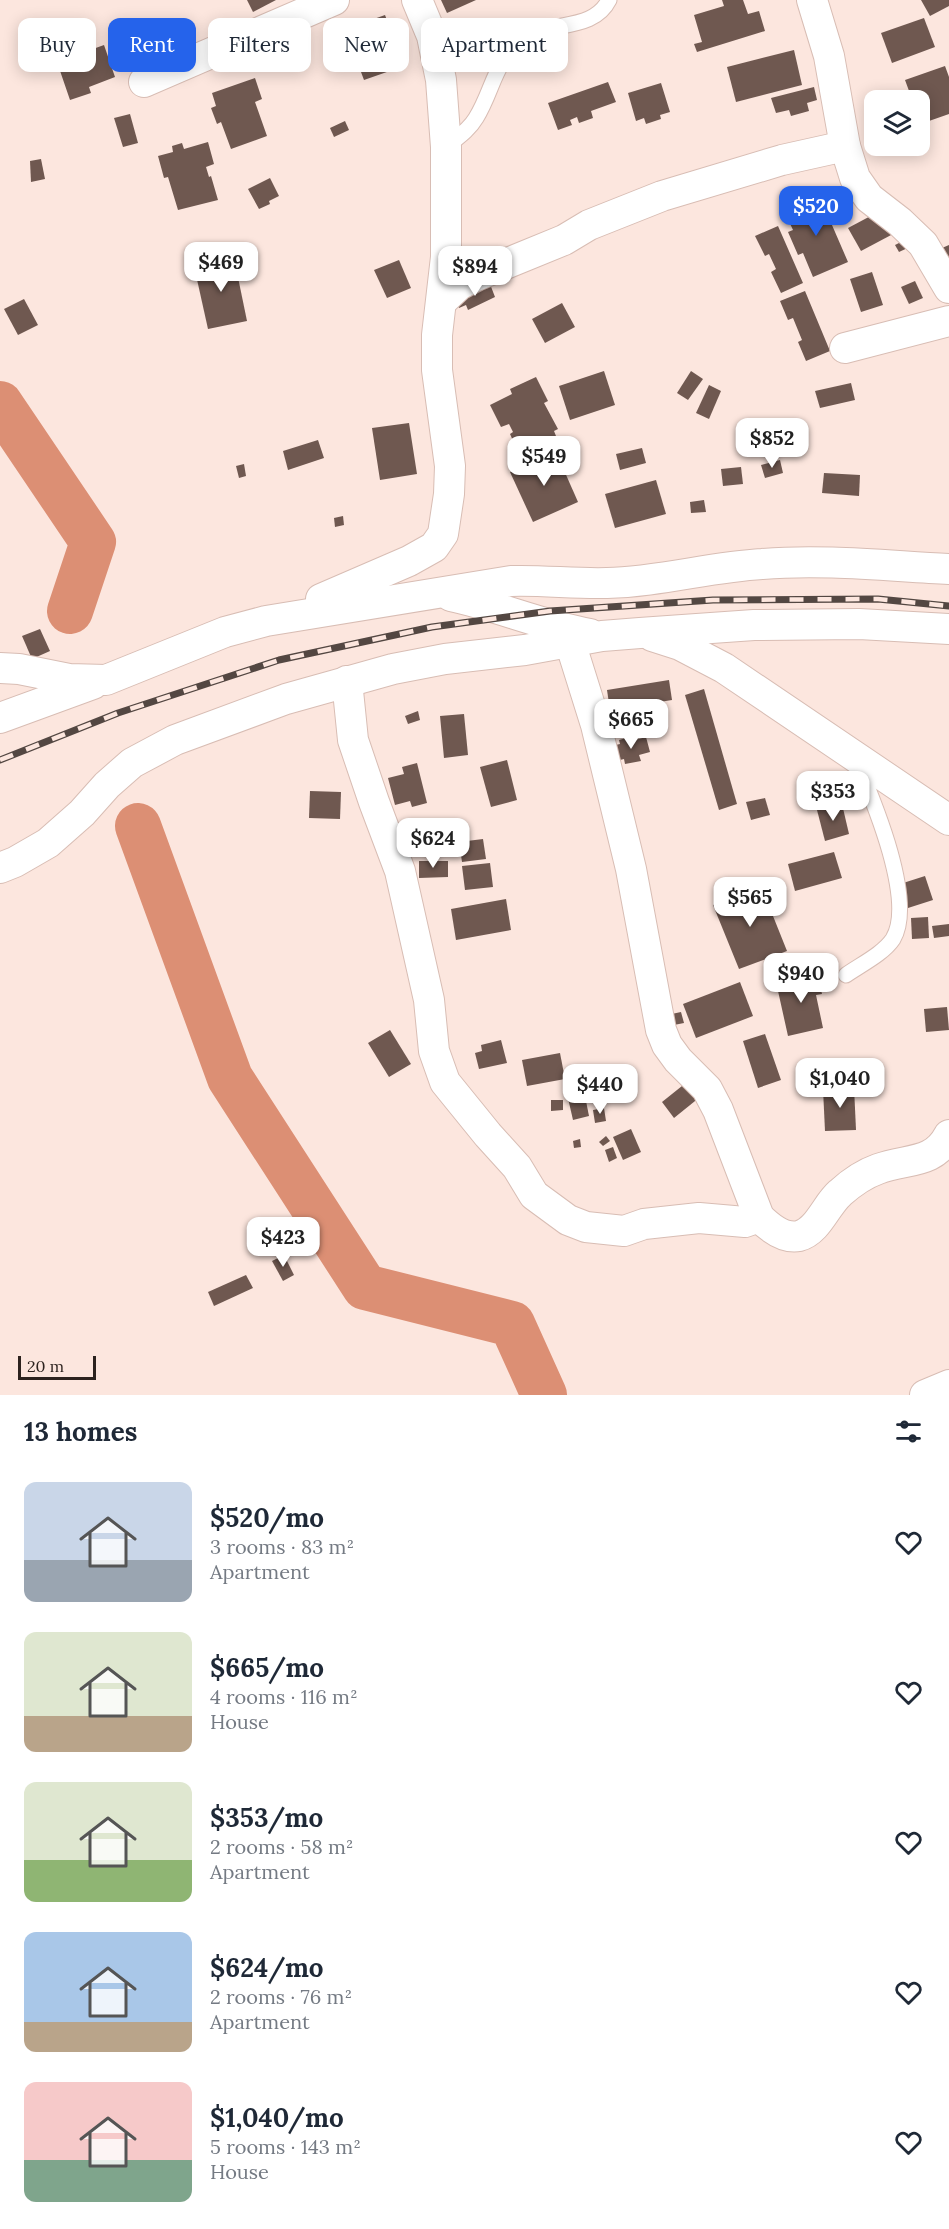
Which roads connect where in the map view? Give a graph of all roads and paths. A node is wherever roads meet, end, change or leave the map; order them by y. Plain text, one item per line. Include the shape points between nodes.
1 (333, 0) edge
2 (417, 0) edge
3 (609, 0) edge
4 (812, 0) edge
5 (144, 82) dead end
6 (845, 146) junction
7 (446, 147) junction
8 (949, 288) edge
9 (442, 301) junction
10 (949, 321) edge
11 (845, 348) dead end
12 (949, 569) edge
13 (438, 593) junction
14 (266, 621) junction
15 (949, 629) edge
16 (640, 633) junction
17 (602, 636) junction
18 (570, 642) junction
19 (0, 668) edge
20 (106, 680) junction
21 (347, 681) junction
22 (0, 718) edge
23 (855, 757) junction
24 (949, 820) edge
25 (0, 868) edge
26 (846, 975) dead end
27 (949, 1135) edge
28 (759, 1217) junction
29 (949, 1385) edge
30 (925, 1395) edge

1 - 5 street
2 - 7 street via 432,36 441,80
3 - 7 lane via 595,17 546,28 525,38 507,54 476,118
4 - 6 street via 829,56
6 - 8 street via 855,178 869,198 923,244
6 - 9 street via 782,160 662,196 476,276
7 - 9 street
9 - 14 street via 437,370 450,466 443,534 434,547 409,561
10 - 11 street
12 - 13 street via 798,561 645,581 511,581
13 - 14 street
13 - 17 street
14 - 20 street via 225,632
15 - 16 street via 778,624
16 - 17 street
16 - 23 street via 681,645 724,668
17 - 18 street
18 - 21 street via 445,659
18 - 28 street via 596,725 631,869 661,1030 678,1060 707,1089
19 - 20 street via 69,679
20 - 22 street
21 - 25 street via 238,715 175,740 132,763 48,843
21 - 28 street via 353,740 400,871 427,989 434,1051 445,1082 517,1167 534,1195 568,1220 586,1227 624,1231 644,1224 699,1218 745,1222
23 - 24 street
23 - 26 lane via 880,818 894,866 899,906 893,939
27 - 28 street via 942,1148 931,1156 877,1169 853,1181 811,1229 799,1236 784,1235
29 - 30 street

